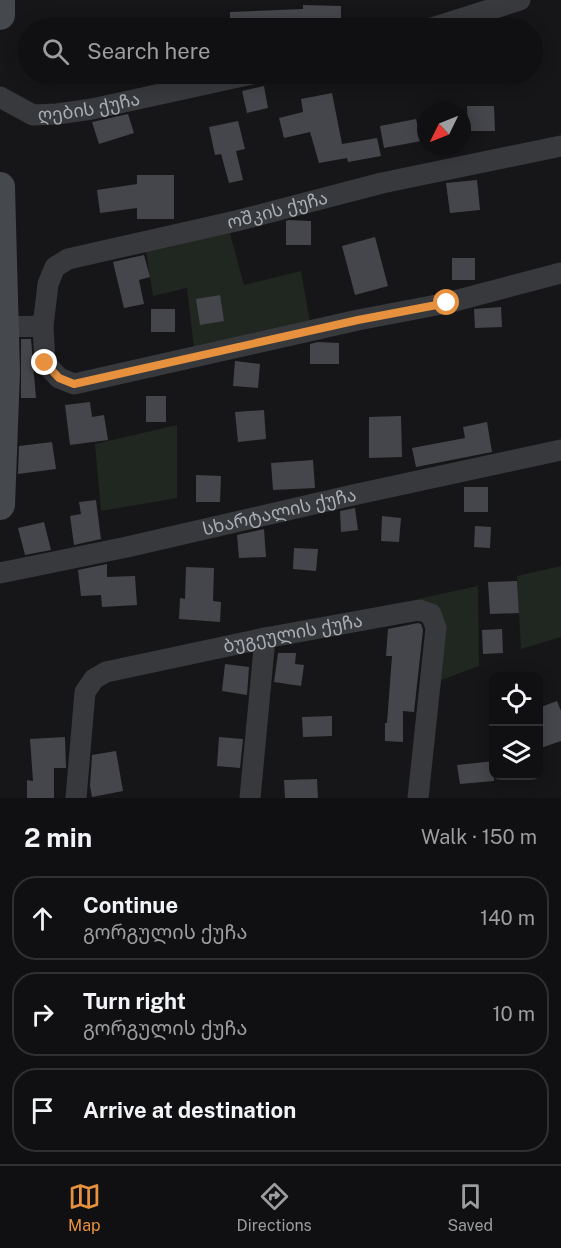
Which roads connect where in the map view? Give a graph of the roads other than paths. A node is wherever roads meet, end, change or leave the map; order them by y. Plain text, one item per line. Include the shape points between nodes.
1 (0, 0) edge
2 (518, 0) edge
3 (0, 15) edge
4 (463, 18) edge
5 (206, 84) edge
6 (0, 97) edge
7 (561, 146) edge
8 (0, 188) edge
9 (561, 273) edge
10 (43, 326) junction
11 (3, 327) junction
12 (3, 372) edge
13 (561, 450) edge
14 (0, 505) edge
15 (0, 573) edge
16 (266, 638) junction
17 (76, 798) edge
18 (250, 798) edge
19 (418, 798) edge

1 - 3 street
2 - 4 street
5 - 6 street, ღების ქუჩა via 57,114 33,115
7 - 10 street, ოშკის ქუჩა via 382,183 68,259 55,267 48,284
8 - 11 street
9 - 10 street, ოშკის ქუჩა via 447,303 74,384 59,378 45,363
10 - 11 street
11 - 12 street
12 - 14 street
13 - 15 street, სხარტალის ქუჩა
16 - 17 street, ბუგეულის ქუჩა via 106,672 94,679 85,692
16 - 18 street
16 - 19 street, ბუგეულის ქუჩა via 419,609 431,614 436,628

